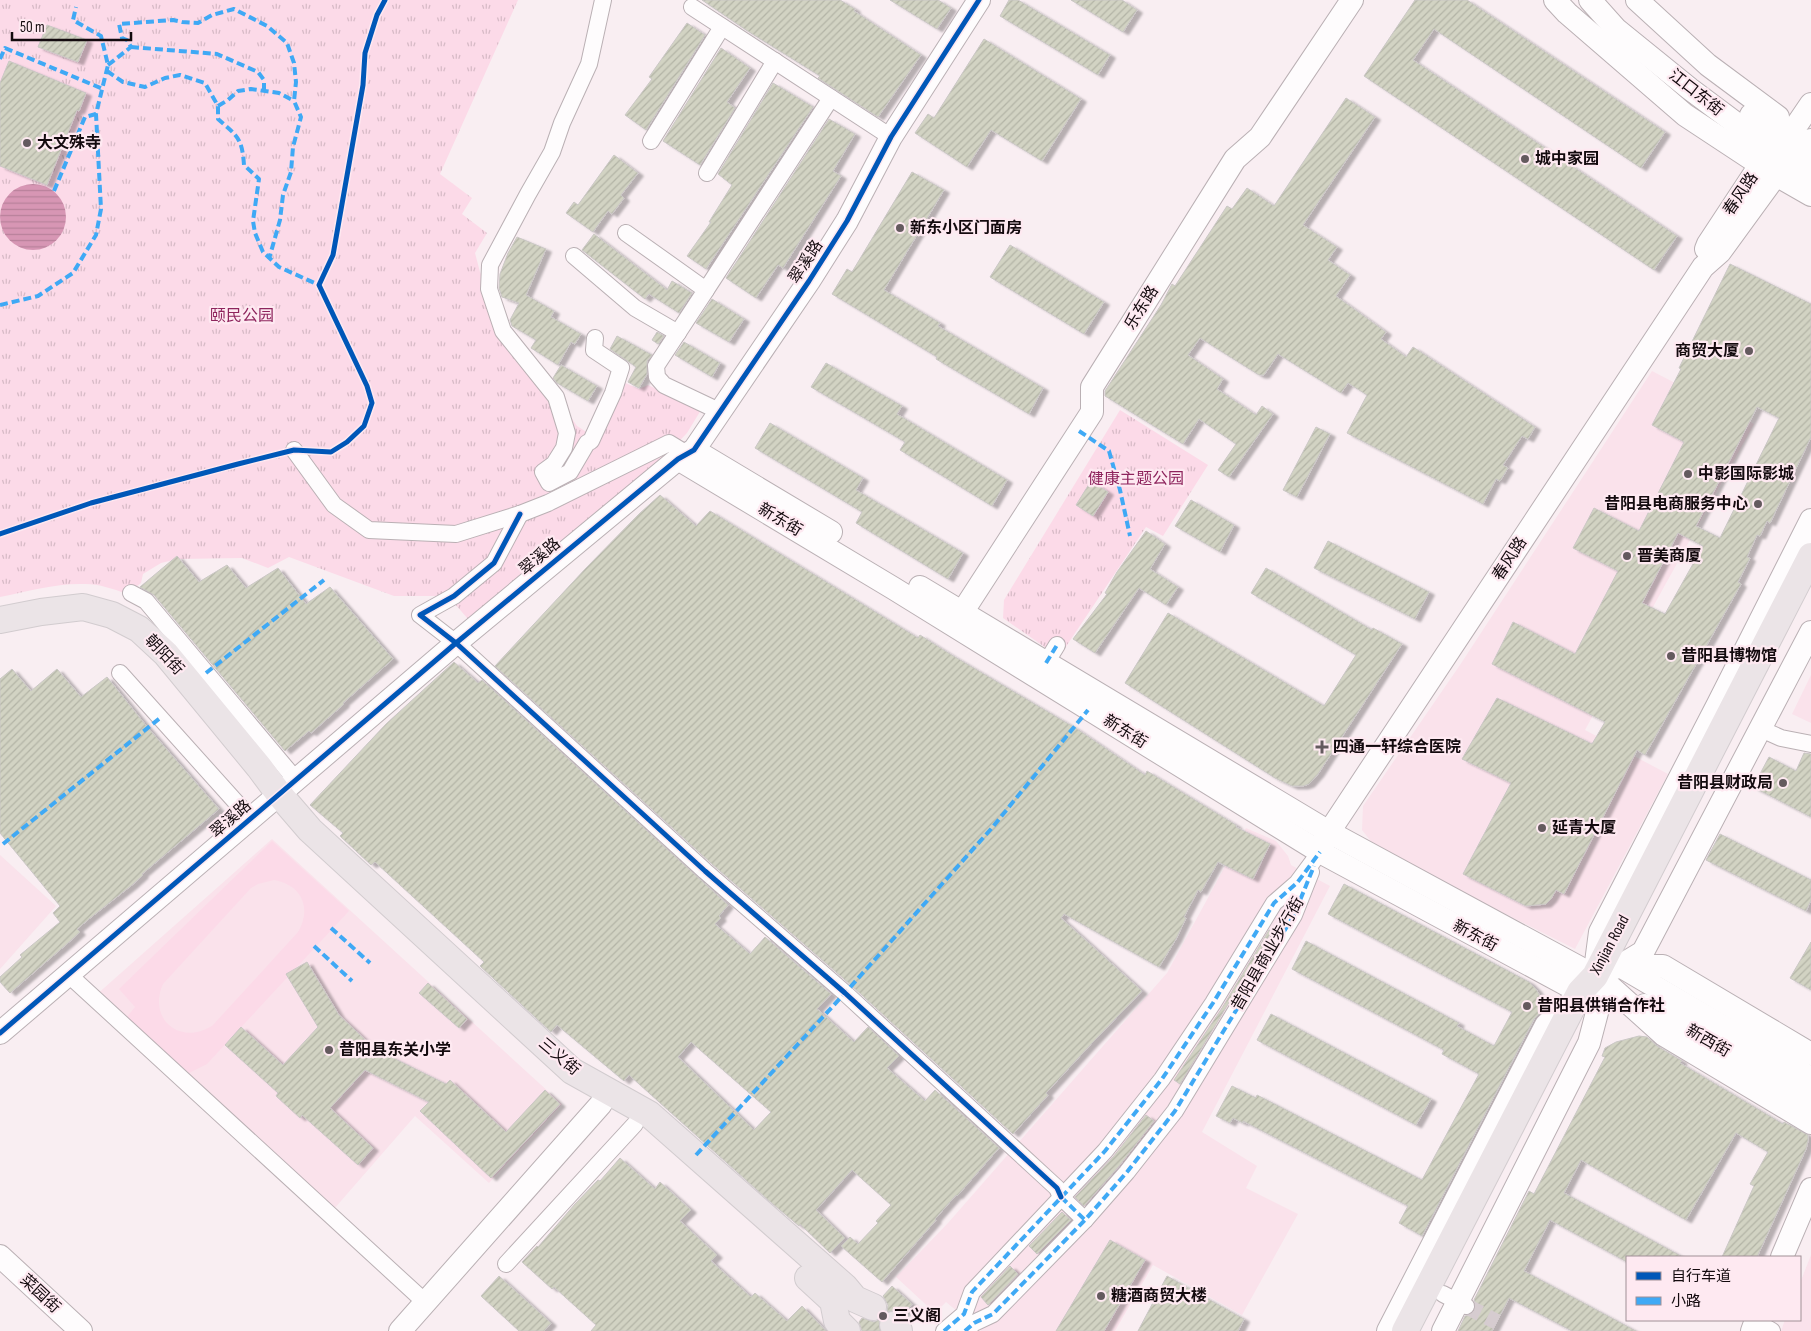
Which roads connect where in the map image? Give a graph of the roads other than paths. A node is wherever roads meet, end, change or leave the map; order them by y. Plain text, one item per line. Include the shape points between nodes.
1 (603, 0) edge
2 (979, 0) edge
3 (1352, 0) edge
4 (1590, 0) edge
5 (1608, 0) edge
6 (1637, 0) edge
7 (1568, 4) edge
8 (692, 7) dead end
9 (722, 27) junction
10 (775, 62) junction
11 (831, 98) junction
12 (1811, 104) edge
13 (891, 137) junction
14 (651, 141) dead end
15 (1794, 154) edge
16 (707, 174) dead end
17 (1811, 195) edge
18 (626, 233) dead end
19 (574, 256) dead end
20 (706, 290) junction
21 (678, 333) junction
22 (595, 338) dead end
23 (721, 412) junction
24 (294, 450) dead end
25 (686, 454) junction
26 (520, 514) junction
27 (1811, 520) edge
28 (1811, 556) edge
29 (130, 593) dead end
30 (1811, 595) edge
31 (958, 619) junction
32 (0, 620) edge
33 (1811, 632) edge
34 (0, 635) edge
35 (456, 643) junction
36 (120, 673) dead end
37 (1761, 729) junction
38 (1811, 744) edge
39 (273, 799) junction
40 (1324, 842) junction
41 (69, 975) junction
42 (1600, 979) junction
43 (0, 1034) edge
44 (1811, 1054) edge
45 (1811, 1078) edge
46 (1811, 1101) edge
47 (601, 1104) junction
48 (1811, 1123) edge
49 (635, 1124) junction
50 (1811, 1189) edge
51 (1061, 1197) junction
52 (1085, 1220) junction
53 (0, 1256) edge
54 (1782, 1256) edge
55 (506, 1264) dead end
56 (1456, 1301) junction
57 (426, 1302) junction
58 (854, 1302) junction
59 (81, 1331) edge
60 (400, 1331) edge
61 (847, 1331) edge
62 (944, 1331) edge
63 (965, 1331) edge
64 (1388, 1331) edge
65 (1406, 1331) edge
66 (1424, 1331) edge
67 (1443, 1331) edge

1 - 22 street via 590,64 552,152 490,265 488,289 503,330 556,396 567,433 564,448 554,464 543,472 549,483 570,472 591,441 621,368 594,350
2 - 13 main road, 翠溪路
3 - 31 main road, 乐东路 via 1260,138 1235,159 1092,387 1092,412
4 - 15 main road, 江口东街 via 1616,29 1690,89
5 - 15 main road, 江口东街
6 - 15 main road via 1708,65
7 - 15 main road via 1686,114
8 - 9 street
9 - 10 street
9 - 14 street
10 - 11 street
10 - 16 street
11 - 13 street
11 - 20 street
12 - 15 main road, 春风路
13 - 23 main road, 翠溪路 via 847,222
15 - 17 main road
15 - 40 main road, 春风路 via 1720,252 1702,267
18 - 20 street
19 - 21 street via 635,308
20 - 21 street
21 - 23 street via 656,366 657,377 664,385
23 - 25 main road, 翠溪路
24 - 26 street via 334,505 369,530 456,534
25 - 26 street via 669,443
25 - 31 main road, 新东街
25 - 35 main road, 翠溪路
26 - 35 street via 494,563 454,596 420,615
27 - 42 main road via 1600,932
28 - 42 main road, Xinjian Road
29 - 39 street via 146,601
30 - 42 main road, Xinjian Road
31 - 40 main road, 新东街
31 - 40 main road, 新东街 via 1052,654
32 - 39 main road, 朝阳街 via 83,607 112,615 140,629 171,661 259,767
33 - 37 main road
34 - 39 main road, 朝阳街 via 76,624 98,627 129,642 157,670 247,776
35 - 39 main road, 翠溪路
35 - 51 street via 866,1013 1057,1188
36 - 39 street
37 - 38 street via 1781,738
37 - 42 main road via 1643,952
39 - 41 main road, 翠溪路
39 - 47 main road, 三义街 via 293,836 565,1082
39 - 58 main road, 三义街 via 572,1071 649,1114 845,1287
40 - 42 main road, 新东街
40 - 51 street, 昔阳县商业步行街 via 1297,883 1274,903 1162,1079 1105,1151
40 - 52 street, 昔阳县商业步行街 via 1294,915 1175,1111
41 - 43 main road, 翠溪路
41 - 57 street
42 - 44 main road via 1663,966
42 - 45 main road, 新西街
42 - 46 main road, 新西街
42 - 48 main road via 1664,1035
42 - 56 main road, Xinjian Road
42 - 64 main road via 1546,1025
42 - 65 main road, Xinjian Road
47 - 49 main road, 三义街
47 - 57 main road
49 - 55 street
49 - 58 main road, 三义街
50 - 54 main road
51 - 52 street
51 - 62 street, 昔阳县商业步行街 via 972,1292 964,1314
52 - 63 street, 昔阳县商业步行街 via 993,1314
53 - 59 main road, 菜园街
56 - 66 main road, Xinjian Road
56 - 67 main road
57 - 60 main road
58 - 61 main road, 三义街 via 837,1321

